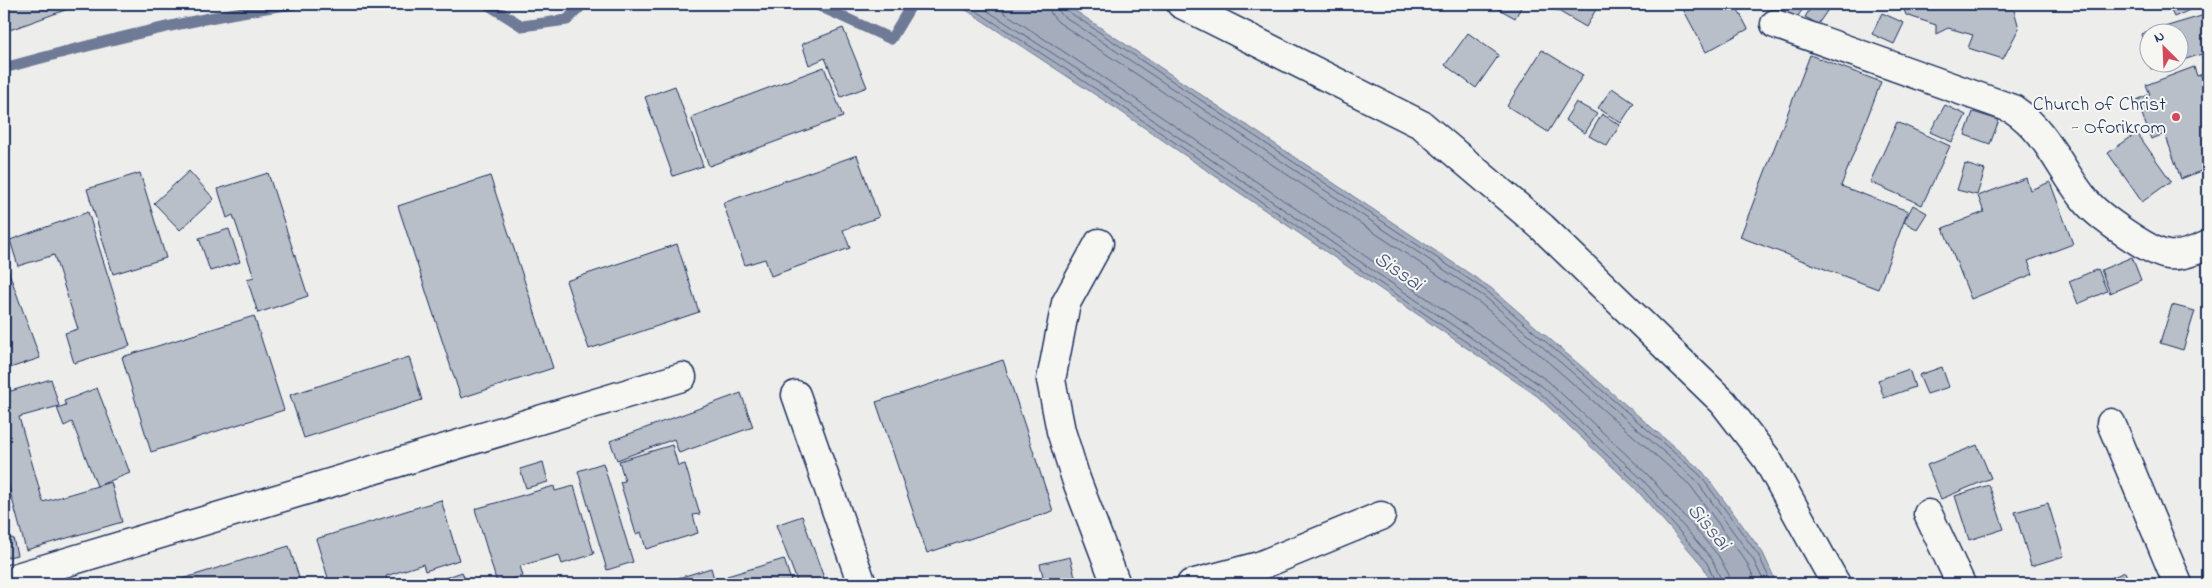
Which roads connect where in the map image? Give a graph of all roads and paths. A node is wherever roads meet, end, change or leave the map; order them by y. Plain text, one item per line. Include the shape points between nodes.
1 (1181, 4) edge
2 (1775, 24) dead end
3 (1099, 243) dead end
4 (2208, 245) edge
5 (682, 377) dead end
6 (796, 395) dead end
7 (2111, 423) dead end
8 (1928, 514) dead end
9 (1381, 516) dead end
10 (4, 581) edge
11 (862, 584) edge
12 (1116, 584) edge
13 (1191, 584) edge
14 (1836, 584) edge
15 (1961, 584) edge
16 (2178, 584) edge

1 - 14 street via 1422,125 1542,227 1723,402 1766,459
2 - 4 street via 2014,109 2035,126 2086,202 2110,223 2168,256
3 - 12 street via 1066,303 1051,380 1061,431
5 - 10 street
6 - 11 street
7 - 16 street
8 - 15 street
9 - 13 street via 1259,566

